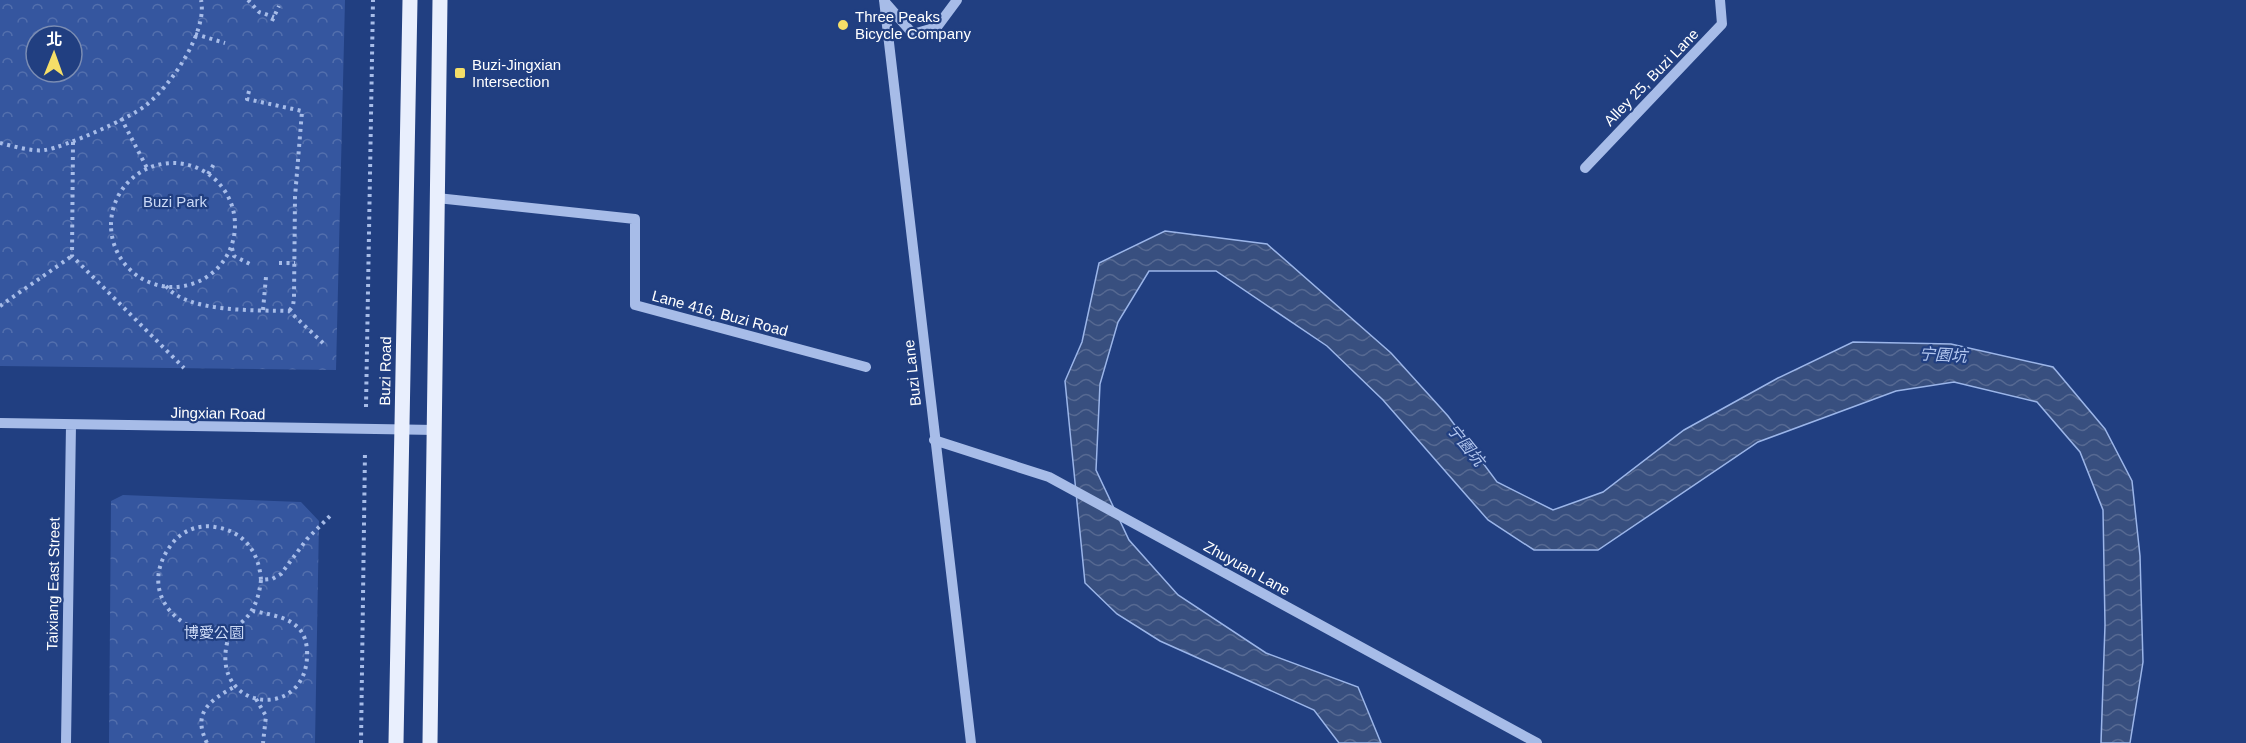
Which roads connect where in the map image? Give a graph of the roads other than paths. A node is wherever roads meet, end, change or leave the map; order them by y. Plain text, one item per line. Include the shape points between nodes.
1 (410, 0) edge
2 (440, 0) edge
3 (957, 0) edge
4 (1720, 0) edge
5 (884, 1) edge
6 (1585, 168) dead end
7 (437, 198) junction
8 (866, 367) dead end
9 (0, 423) edge
10 (70, 425) junction
11 (402, 430) junction
12 (436, 430) junction
13 (934, 440) junction
14 (66, 743) edge
15 (396, 743) edge
16 (430, 743) edge
17 (971, 743) edge
18 (1537, 743) edge

1 - 11 main road, Buzi Road
2 - 7 main road
3 - 5 street via 937,27 914,34
4 - 6 street, Alley 25, Buzi Lane via 1722,24
5 - 13 street, Buzi Lane
7 - 8 street, Lane 416, Buzi Road via 635,219 635,305
7 - 12 main road
9 - 10 street, Jingxian Road
10 - 11 street, Jingxian Road
10 - 14 street, Taixiang East Street
11 - 12 street, Jingxian Road
11 - 15 main road, Buzi Road
12 - 16 main road
13 - 17 street, Buzi Lane
13 - 18 street, Zhuyuan Lane via 1049,477

